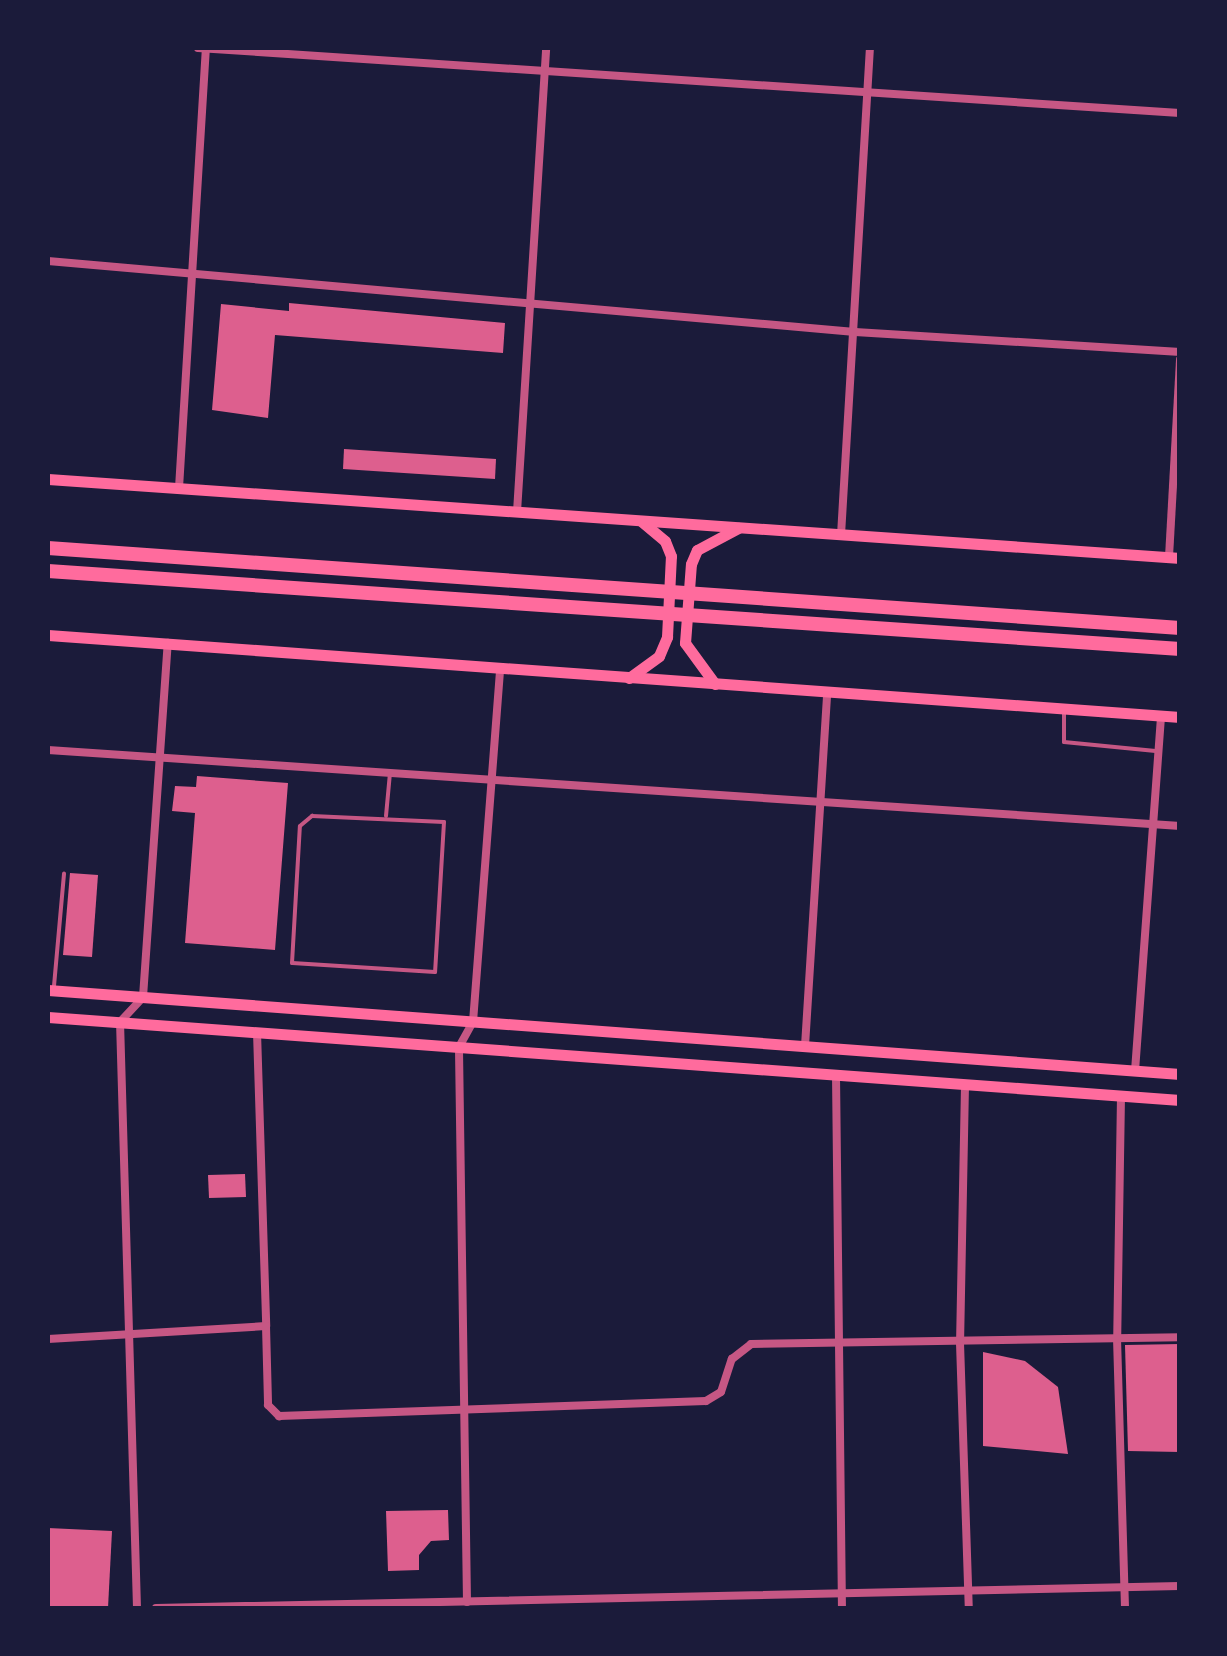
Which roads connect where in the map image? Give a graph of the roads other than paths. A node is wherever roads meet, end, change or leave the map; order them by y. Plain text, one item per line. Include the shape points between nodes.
1 (198, 48) edge
2 (206, 48) edge
3 (546, 48) edge
4 (870, 48) edge
5 (546, 72) junction
6 (868, 93) junction
7 (1180, 113) edge
8 (48, 261) edge
9 (192, 270) junction
10 (530, 302) junction
11 (855, 332) junction
12 (1180, 356) edge
13 (48, 479) edge
14 (179, 488) junction
15 (517, 513) junction
16 (640, 522) junction
17 (738, 528) junction
18 (841, 535) junction
19 (48, 548) edge
20 (1174, 558) edge
21 (48, 571) edge
22 (1180, 628) edge
23 (48, 635) edge
24 (168, 643) junction
25 (1180, 649) edge
26 (500, 668) junction
27 (630, 678) junction
28 (715, 684) junction
29 (826, 692) junction
30 (1064, 708) junction
31 (1161, 716) junction
32 (1180, 717) edge
33 (48, 750) edge
34 (1158, 752) junction
35 (160, 758) junction
36 (390, 773) junction
37 (492, 780) junction
38 (820, 802) junction
39 (386, 816) junction
40 (1153, 825) junction
41 (1180, 826) edge
42 (64, 873) dead end
43 (51, 991) edge
44 (143, 997) junction
45 (48, 1017) edge
46 (120, 1022) junction
47 (473, 1022) junction
48 (257, 1032) junction
49 (805, 1046) junction
50 (459, 1047) junction
51 (1135, 1071) junction
52 (1180, 1074) edge
53 (836, 1075) junction
54 (965, 1085) junction
55 (1121, 1096) junction
56 (1180, 1100) edge
57 (266, 1326) junction
58 (125, 1336) junction
59 (1180, 1337) edge
60 (48, 1338) edge
61 (1117, 1338) junction
62 (960, 1343) junction
63 (836, 1344) junction
64 (464, 1410) junction
65 (1124, 1586) junction
66 (1180, 1586) edge
67 (841, 1589) junction
68 (968, 1591) junction
69 (467, 1602) junction
70 (521, 1605) edge
71 (137, 1608) edge
72 (156, 1608) edge
73 (337, 1608) edge
74 (842, 1608) edge
75 (968, 1608) edge
76 (1125, 1608) edge

1 - 2 street
2 - 5 street
2 - 9 street
3 - 5 street
4 - 6 street
5 - 6 street
5 - 10 street
6 - 7 street
6 - 11 street
8 - 9 street
9 - 10 street
9 - 14 street
10 - 11 street
10 - 15 street
11 - 12 street
11 - 18 street
12 - 20 street
13 - 14 main road
14 - 15 main road
15 - 16 main road
16 - 17 main road
16 - 27 main road via 665,541 672,568 664,647
17 - 18 main road
17 - 28 main road via 697,550 691,564 685,643
18 - 20 main road
19 - 22 highway
21 - 25 highway
23 - 24 main road
24 - 26 main road
24 - 35 street
26 - 27 main road
26 - 37 street
27 - 28 main road
28 - 29 main road
29 - 30 main road
29 - 38 street
30 - 31 main road
30 - 34 lane via 1064,742
31 - 32 main road
31 - 34 street
33 - 35 street
34 - 40 street
35 - 36 street
35 - 44 street
36 - 37 street
36 - 39 lane
37 - 38 street
37 - 47 street
38 - 40 street
38 - 49 street
39 - 39 lane via 438,818 447,826 435,972 292,962 304,819
40 - 41 street
40 - 51 street
42 - 43 lane
43 - 44 main road
44 - 46 street
44 - 47 main road
45 - 46 main road
46 - 48 main road
46 - 58 street
47 - 49 main road
47 - 50 street
48 - 50 main road
48 - 57 street
49 - 51 main road
50 - 53 main road
50 - 64 street
51 - 52 main road
53 - 54 main road
53 - 63 street
54 - 55 main road
54 - 62 street
55 - 56 main road
55 - 61 street
57 - 58 street
57 - 64 street via 268,1405 279,1416
58 - 60 street
58 - 71 street
59 - 61 street
61 - 62 street
61 - 65 street
62 - 63 street
62 - 68 street
63 - 64 street via 751,1344 732,1359 724,1387 712,1400
63 - 67 street
64 - 69 street
65 - 66 street
65 - 68 street
65 - 76 street
67 - 68 street
67 - 70 street
67 - 74 street
68 - 75 street
69 - 70 street
69 - 73 street
72 - 73 street

